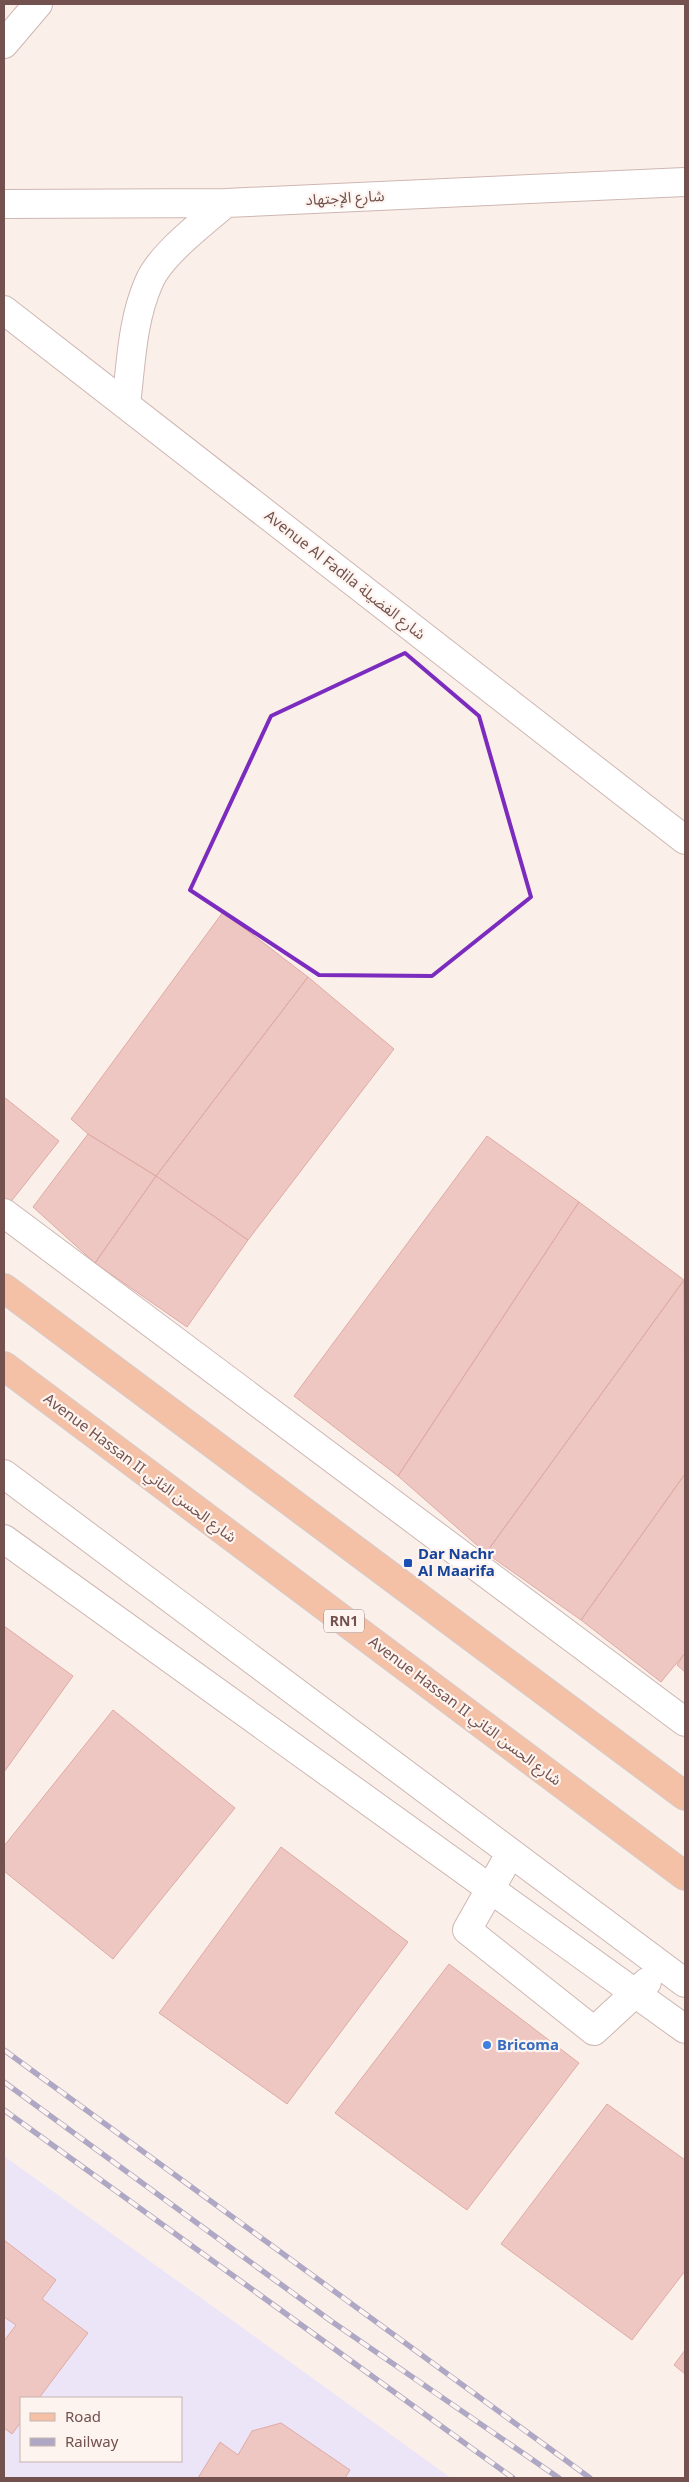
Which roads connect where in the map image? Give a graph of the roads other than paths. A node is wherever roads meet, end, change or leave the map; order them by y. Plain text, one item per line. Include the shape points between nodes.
1 (38, 4) edge
2 (4, 44) edge
3 (685, 182) edge
4 (226, 203) junction
5 (4, 204) edge
6 (4, 310) edge
7 (126, 405) junction
8 (685, 840) edge
9 (4, 1213) edge
10 (4, 1288) edge
11 (4, 1366) edge
12 (4, 1474) edge
13 (4, 1538) edge
14 (685, 1722) edge
15 (685, 1796) edge
16 (510, 1854) junction
17 (685, 1876) edge
18 (490, 1889) junction
19 (663, 1967) junction
20 (685, 1983) edge
21 (635, 1993) junction
22 (685, 2029) edge

1 - 2 street
3 - 4 street, شارع الإجتهاد
4 - 5 street, شارع الإجتهاد
4 - 7 street via 178,245 149,280 134,330
6 - 7 street, Avenue Al Fadila شارع الفضيلة
7 - 8 street, Avenue Al Fadila شارع الفضيلة
9 - 14 street
10 - 15 main road
11 - 17 main road, Avenue Hassan II شارع الحسن الثاني / RN1
12 - 16 street
13 - 18 street
16 - 18 street
16 - 19 street
18 - 21 street
18 - 21 street via 467,1930 594,2031
19 - 20 street
19 - 21 street
21 - 22 street

